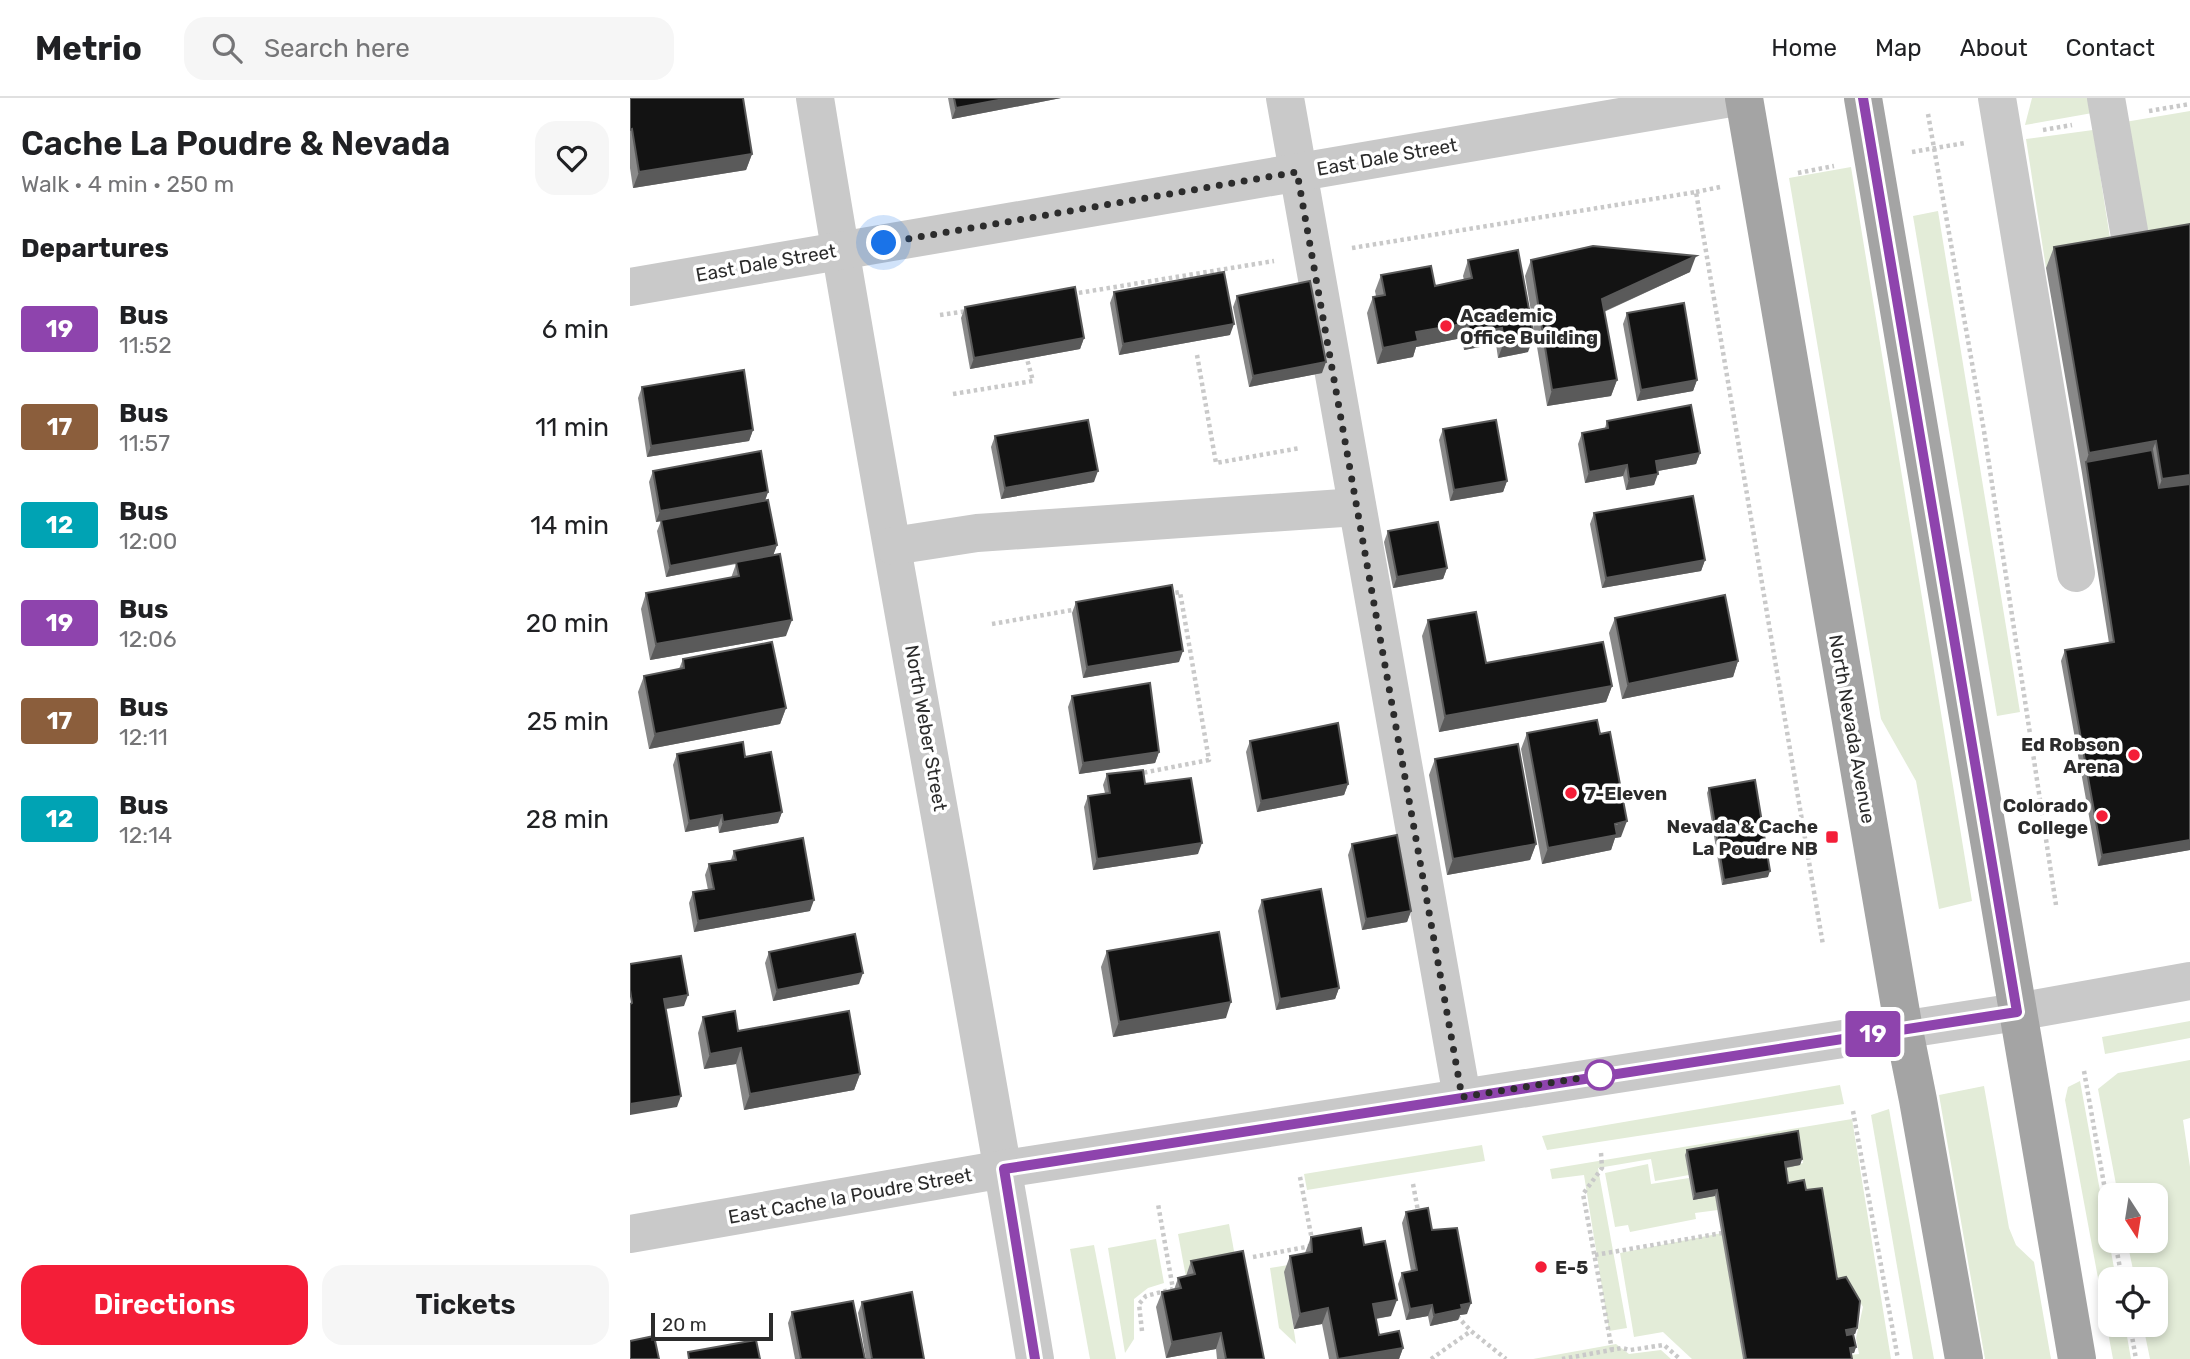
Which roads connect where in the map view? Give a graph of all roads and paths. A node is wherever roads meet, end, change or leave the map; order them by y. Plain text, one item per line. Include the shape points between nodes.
1 (815, 98) edge
2 (1285, 98) edge
3 (1731, 98) edge
4 (1744, 98) edge
5 (1863, 98) edge
6 (1997, 98) edge
7 (2190, 104) edge
8 (2108, 108) edge
9 (1928, 114) dead end
10 (2003, 136) junction
11 (1935, 148) junction
12 (1874, 159) junction
13 (1297, 172) junction
14 (1759, 180) junction
15 (1696, 192) junction
16 (839, 251) junction
17 (2133, 254) edge
18 (1312, 255) junction
19 (630, 287) edge
20 (1064, 295) edge
21 (967, 311) edge
22 (940, 315) dead end
23 (1197, 355) dead end
24 (1027, 359) edge
25 (953, 394) dead end
26 (1300, 448) dead end
27 (1357, 507) junction
28 (893, 546) junction
29 (2076, 573) dead end
30 (1166, 594) edge
31 (1086, 608) edge
32 (992, 624) dead end
33 (1133, 775) edge
34 (2056, 905) dead end
35 (1823, 945) dead end
36 (2190, 981) edge
37 (2017, 1012) junction
38 (1904, 1030) junction
39 (2084, 1071) dead end
40 (1462, 1097) junction
41 (1853, 1111) dead end
42 (1601, 1153) dead end
43 (1004, 1169) junction
44 (1300, 1177) dead end
45 (2104, 1183) edge
46 (1413, 1184) dead end
47 (1158, 1204) dead end
48 (1418, 1211) edge
49 (1722, 1233) edge
50 (630, 1234) edge
51 (1595, 1255) junction
52 (1253, 1257) dead end
53 (1457, 1316) edge
54 (1142, 1331) dead end
55 (1471, 1331) junction
56 (2132, 1337) edge
57 (1612, 1350) junction
58 (1035, 1359) edge
59 (1431, 1359) edge
60 (1506, 1359) edge
61 (1562, 1359) edge
62 (1680, 1359) edge
63 (1898, 1359) edge
64 (1964, 1359) edge
65 (2077, 1359) edge
66 (2136, 1359) edge

1 - 16 street, North Weber Street
2 - 13 street
3 - 13 street, East Dale Street
4 - 14 main road, North Nevada Avenue
5 - 12 main road
6 - 10 street
7 - 8 path
8 - 10 path
8 - 17 street
9 - 11 path
10 - 11 path
10 - 29 street
11 - 12 path
11 - 34 path via 1984,431
12 - 14 path
12 - 37 main road
13 - 16 street, East Dale Street
13 - 18 street
14 - 15 path
14 - 38 main road, North Nevada Avenue
15 - 18 path
15 - 35 path
16 - 19 street, East Dale Street
16 - 28 street, North Weber Street
18 - 20 path
18 - 27 street
21 - 22 path
23 - 26 path via 1216,464
24 - 25 path via 1033,381
27 - 28 street via 977,533
27 - 40 street
28 - 43 street, North Weber Street
30 - 33 path via 1180,592 1209,760
31 - 32 path
36 - 37 street, East Cache la Poudre Street
37 - 38 street, East Cache la Poudre Street
37 - 65 main road
38 - 40 street, East Cache la Poudre Street
38 - 64 main road, North Nevada Avenue
39 - 45 path
40 - 43 street, East Cache la Poudre Street
41 - 63 path
42 - 51 path via 1602,1168 1583,1194
43 - 50 street, East Cache la Poudre Street
43 - 58 street, North Weber Street
44 - 52 path via 1314,1245
46 - 48 path
47 - 54 path via 1173,1289 1146,1296 1139,1304
49 - 51 path
51 - 57 path
53 - 55 path
55 - 59 path
55 - 60 path
56 - 66 path
57 - 61 path
57 - 62 path via 1664,1345

